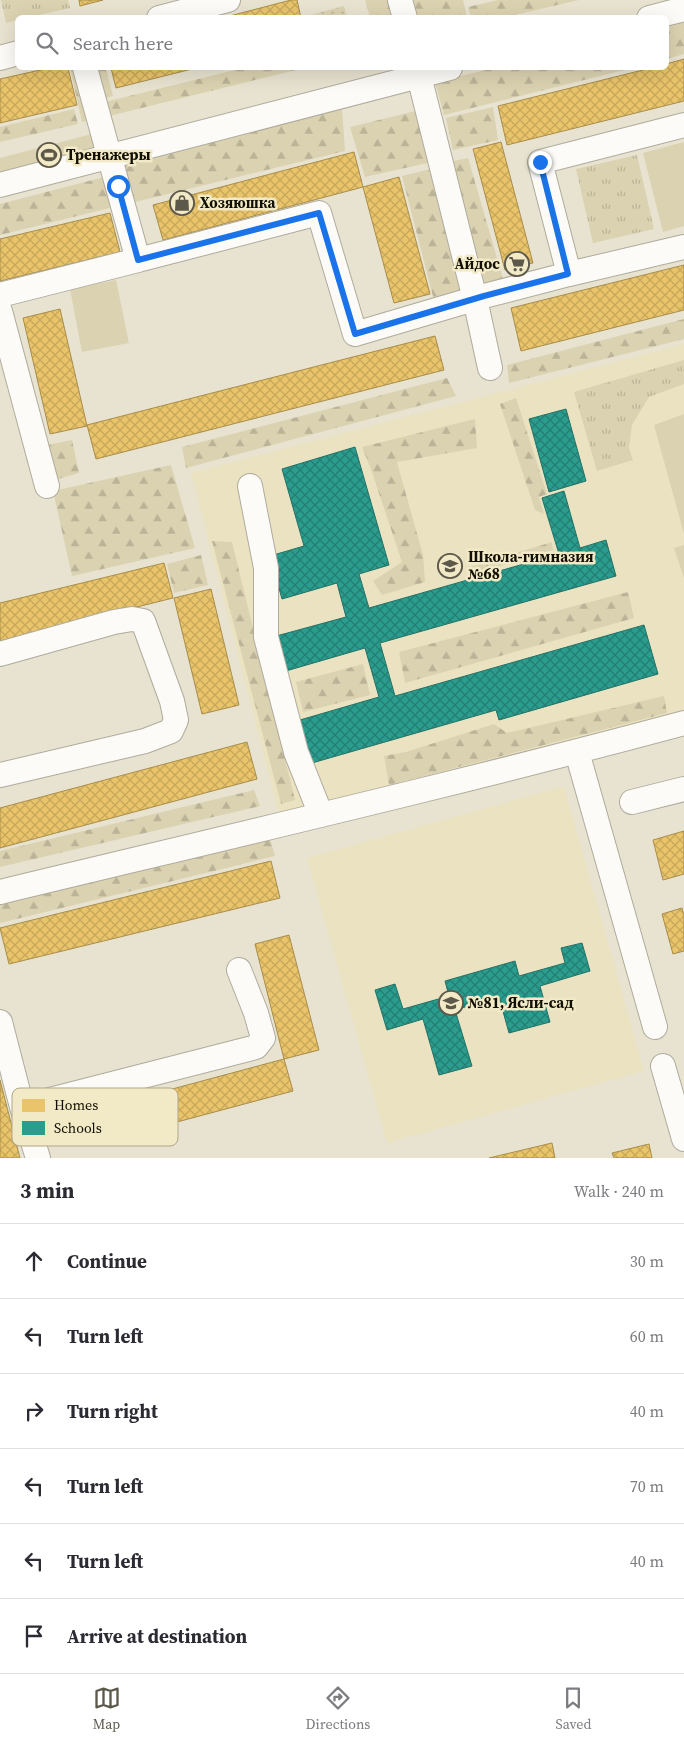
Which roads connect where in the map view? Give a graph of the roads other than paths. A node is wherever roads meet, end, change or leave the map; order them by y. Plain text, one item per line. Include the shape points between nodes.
1 (228, 0) edge
2 (400, 0) edge
3 (684, 9) edge
4 (170, 15) edge
5 (404, 15) edge
6 (661, 15) edge
7 (15, 54) edge
8 (0, 58) edge
9 (86, 70) edge
10 (434, 70) edge
11 (418, 72) edge
12 (684, 125) edge
13 (110, 155) junction
14 (0, 185) edge
15 (684, 247) edge
16 (138, 260) junction
17 (568, 274) junction
18 (0, 295) edge
19 (475, 299) junction
20 (0, 311) edge
21 (490, 368) dead end
22 (47, 486) dead end
23 (250, 486) dead end
24 (0, 654) edge
25 (684, 723) edge
26 (577, 752) junction
27 (0, 775) edge
28 (684, 789) edge
29 (632, 802) dead end
30 (321, 815) junction
31 (0, 892) edge
32 (239, 970) dead end
33 (0, 1022) edge
34 (656, 1027) dead end
35 (663, 1066) dead end
36 (17, 1088) edge
37 (96, 1088) edge
38 (684, 1139) edge
39 (34, 1146) edge
40 (38, 1158) edge

1 - 4 street
2 - 5 street
3 - 6 street
7 - 8 street
9 - 13 street
10 - 11 street
11 - 13 street
11 - 19 street
12 - 17 street via 540,162
13 - 14 street
13 - 16 street
15 - 17 street
16 - 18 street
16 - 19 street via 319,213 355,334
17 - 19 street
19 - 21 street
20 - 22 street
23 - 30 street via 266,568 266,637 296,752
24 - 27 street via 114,622 143,621 176,720 171,730 145,741
25 - 26 street
26 - 30 street
26 - 34 street
28 - 29 street
30 - 31 street
32 - 37 street via 263,1038 256,1047
33 - 36 street
35 - 38 street
39 - 40 street

